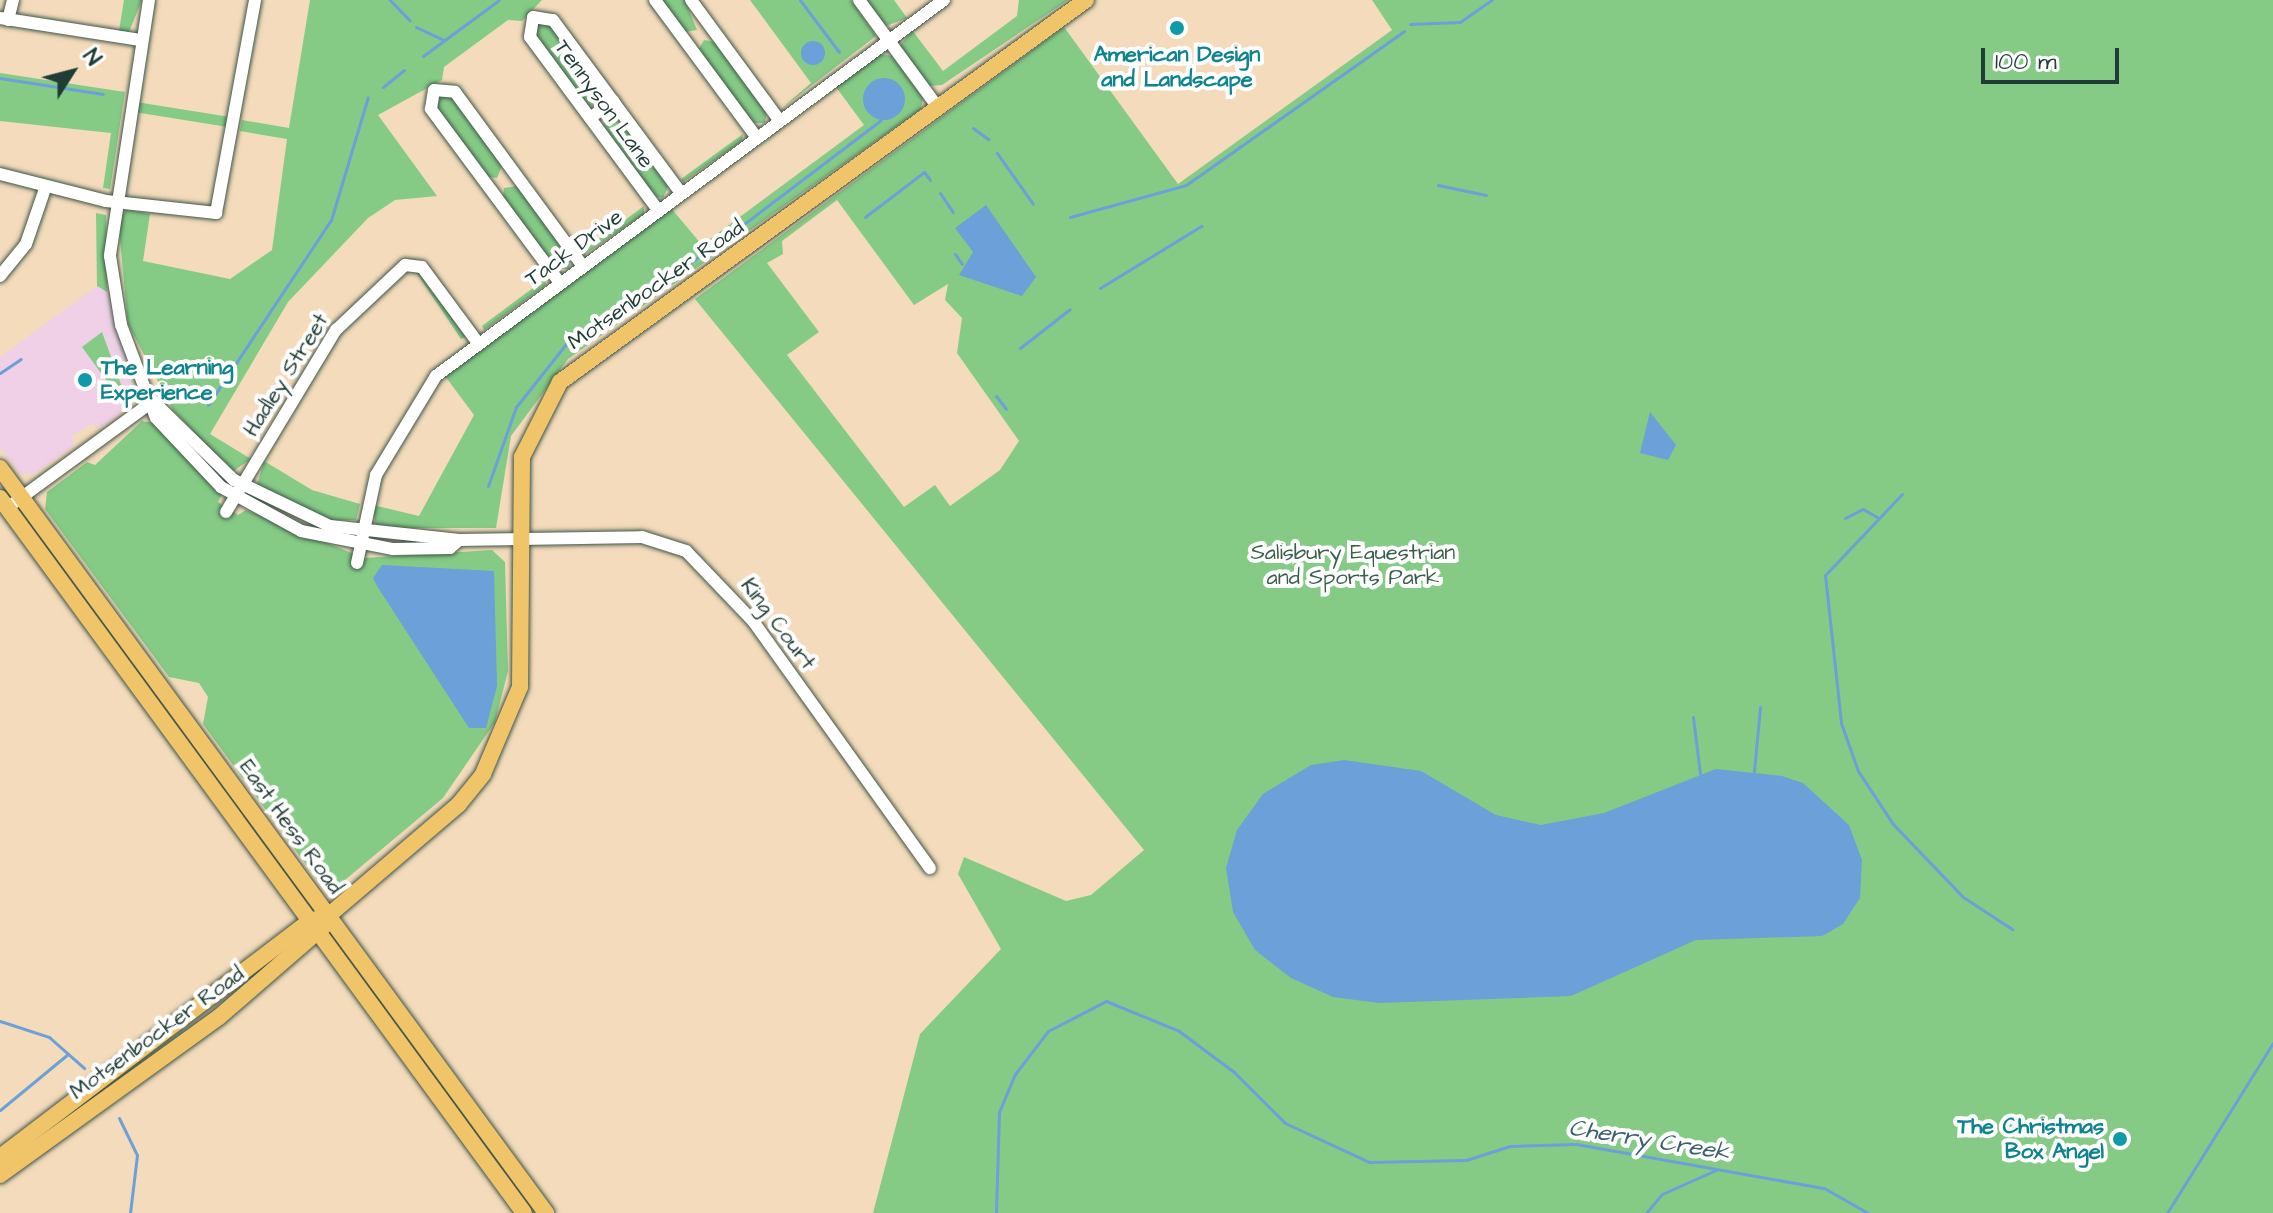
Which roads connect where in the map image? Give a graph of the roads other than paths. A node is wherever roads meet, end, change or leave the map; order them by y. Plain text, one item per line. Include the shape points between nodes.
1 (13, 0) edge
2 (149, 0) edge
3 (255, 0) edge
4 (655, 0) edge
5 (691, 0) edge
6 (859, 0) edge
7 (944, 0) edge
8 (1086, 0) edge
9 (4, 19) edge
10 (712, 28) junction
11 (140, 40) junction
12 (888, 41) junction
13 (689, 45) junction
14 (613, 101) junction
15 (939, 109) junction
16 (590, 118) junction
17 (780, 121) junction
18 (757, 138) junction
19 (0, 174) edge
20 (514, 174) junction
21 (46, 186) junction
22 (491, 191) junction
23 (681, 193) junction
24 (114, 202) junction
25 (658, 210) junction
26 (583, 266) junction
27 (0, 276) edge
28 (560, 283) junction
29 (478, 343) junction
30 (153, 401) junction
31 (0, 468) edge
32 (239, 492) junction
33 (21, 497) junction
34 (4, 503) edge
35 (226, 512) dead end
36 (519, 537) junction
37 (360, 540) junction
38 (357, 563) dead end
39 (930, 868) dead end
40 (328, 916) junction
41 (310, 921) junction
42 (320, 935) junction
43 (0, 1157) edge
44 (0, 1175) edge
45 (524, 1213) edge
46 (546, 1213) edge

1 - 9 street
2 - 11 street, King Court
3 - 24 street via 219,217
4 - 13 street
5 - 10 street
6 - 12 street
7 - 12 street, Tack Drive
8 - 15 main road, Motsenbocker Road
9 - 11 street
10 - 13 street
10 - 17 street
11 - 24 street, King Court
12 - 15 street
12 - 17 street, Tack Drive
13 - 18 street
14 - 16 street
14 - 16 street, Tennyson Lane via 553,20 533,17 530,37
14 - 23 street, Tennyson Lane
15 - 36 main road, Motsenbocker Road via 569,373 525,446
16 - 25 street, Tennyson Lane
17 - 18 street, Tack Drive
18 - 23 street, Tack Drive
19 - 21 street
20 - 22 street
20 - 22 street via 455,92 438,87 431,109
20 - 26 street
21 - 24 street
21 - 27 street via 26,244
22 - 28 street
23 - 25 street, Tack Drive
24 - 30 street, King Court via 115,302
25 - 26 street, Tack Drive
26 - 28 street, Tack Drive
28 - 29 street, Tack Drive
29 - 32 street, Hadley Street via 415,258 340,323
29 - 37 street, Tack Drive via 436,376 406,418 373,481
30 - 32 street, King Court via 179,447
30 - 33 street
31 - 33 main road, East Hess Road
32 - 35 street, Hadley Street
32 - 37 street, King Court via 301,531
33 - 34 street
33 - 40 main road, East Hess Road
34 - 41 main road, East Hess Road
36 - 37 street, King Court via 459,540 438,548
36 - 39 street, King Court via 642,537 694,556 753,621
36 - 40 main road, Motsenbocker Road via 520,687 493,760 459,804
37 - 38 street, Tack Drive
40 - 41 main road, Motsenbocker Road
40 - 42 main road, Motsenbocker Road
40 - 46 main road, East Hess Road
41 - 42 main road, East Hess Road
41 - 43 main road, Motsenbocker Road
42 - 44 main road, Motsenbocker Road
42 - 45 main road, East Hess Road

